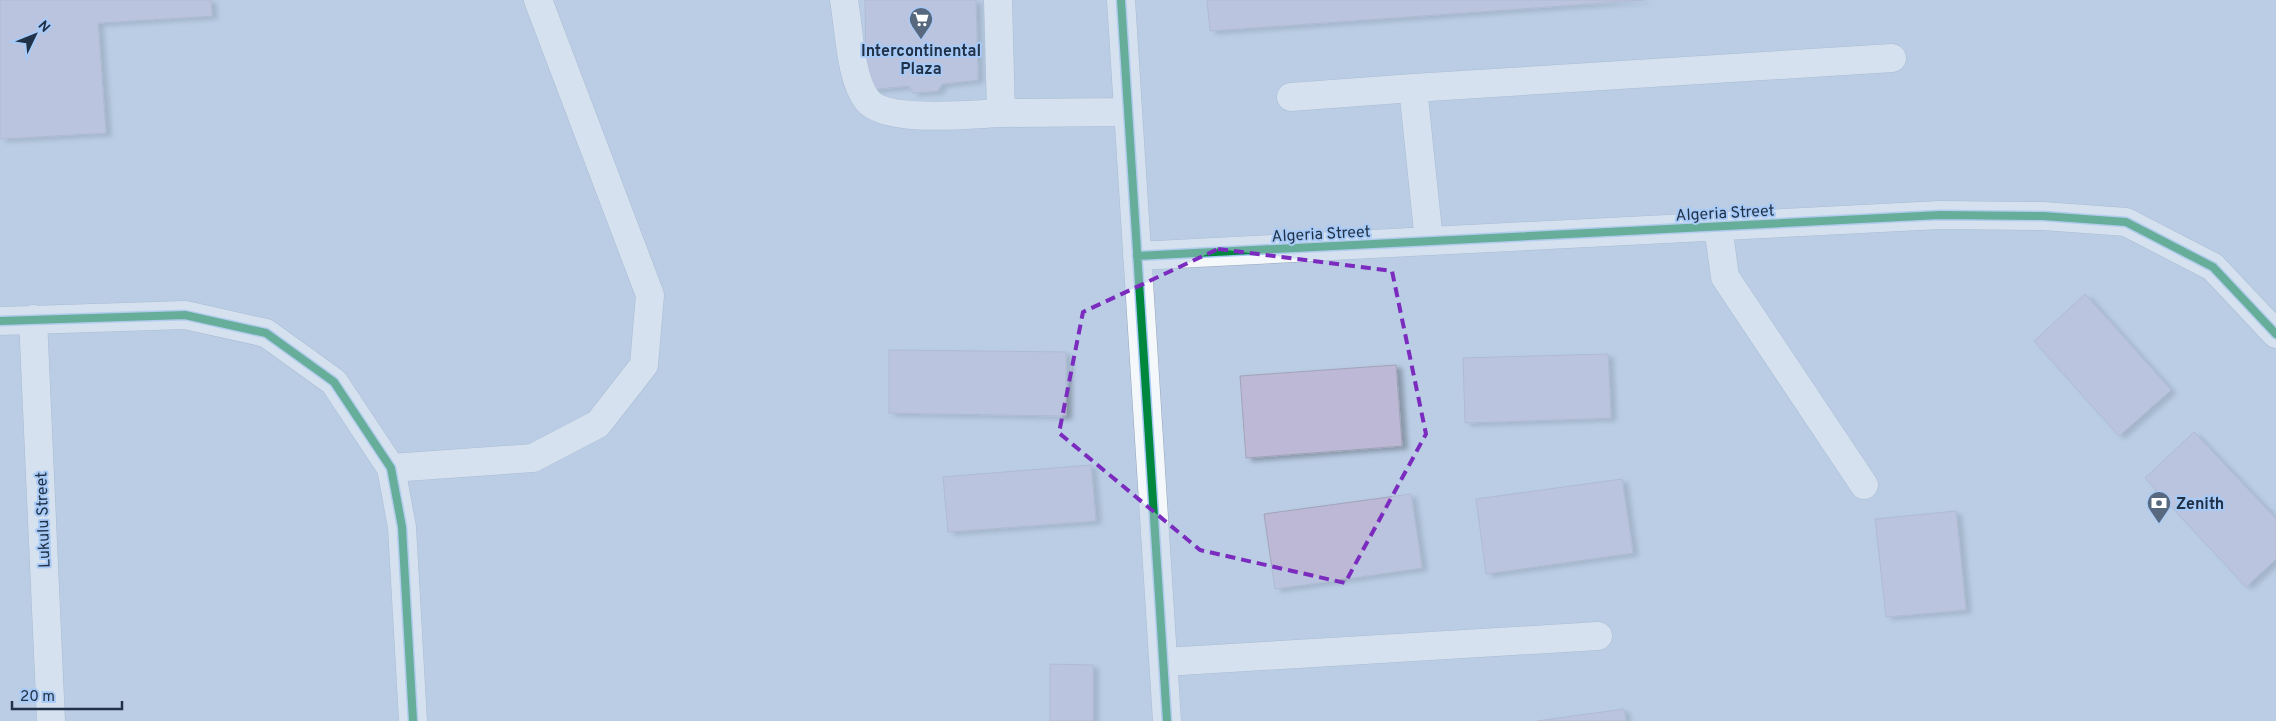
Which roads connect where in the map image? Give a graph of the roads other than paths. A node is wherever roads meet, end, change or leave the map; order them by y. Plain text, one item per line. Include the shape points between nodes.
1 (538, 0) edge
2 (844, 0) edge
3 (998, 0) edge
4 (1121, 0) edge
5 (1892, 58) dead end
6 (1413, 88) junction
7 (1292, 97) dead end
8 (1127, 112) junction
9 (1002, 114) junction
10 (1718, 226) junction
11 (1429, 241) junction
12 (1137, 256) junction
13 (33, 319) junction
14 (0, 321) edge
15 (2276, 334) edge
16 (391, 468) junction
17 (1864, 485) dead end
18 (1598, 636) dead end
19 (1164, 662) junction
20 (51, 721) edge
21 (413, 721) edge
22 (1166, 721) edge

1 - 16 street via 650,295 644,365 598,424 532,458
2 - 9 street via 858,80 868,101 882,111 907,116
3 - 9 street
4 - 8 street
5 - 6 street
6 - 7 street
6 - 11 street
8 - 9 street
8 - 12 street
10 - 11 street, Algeria Street
10 - 15 street, Algeria Street via 1940,215 2043,216 2126,222 2213,267
10 - 17 street via 1725,277
11 - 12 street, Algeria Street
12 - 19 street
13 - 14 street
13 - 16 street via 185,315 266,333 334,382
13 - 20 street, Lukulu Street
16 - 21 street via 402,527
18 - 19 street
19 - 22 street

